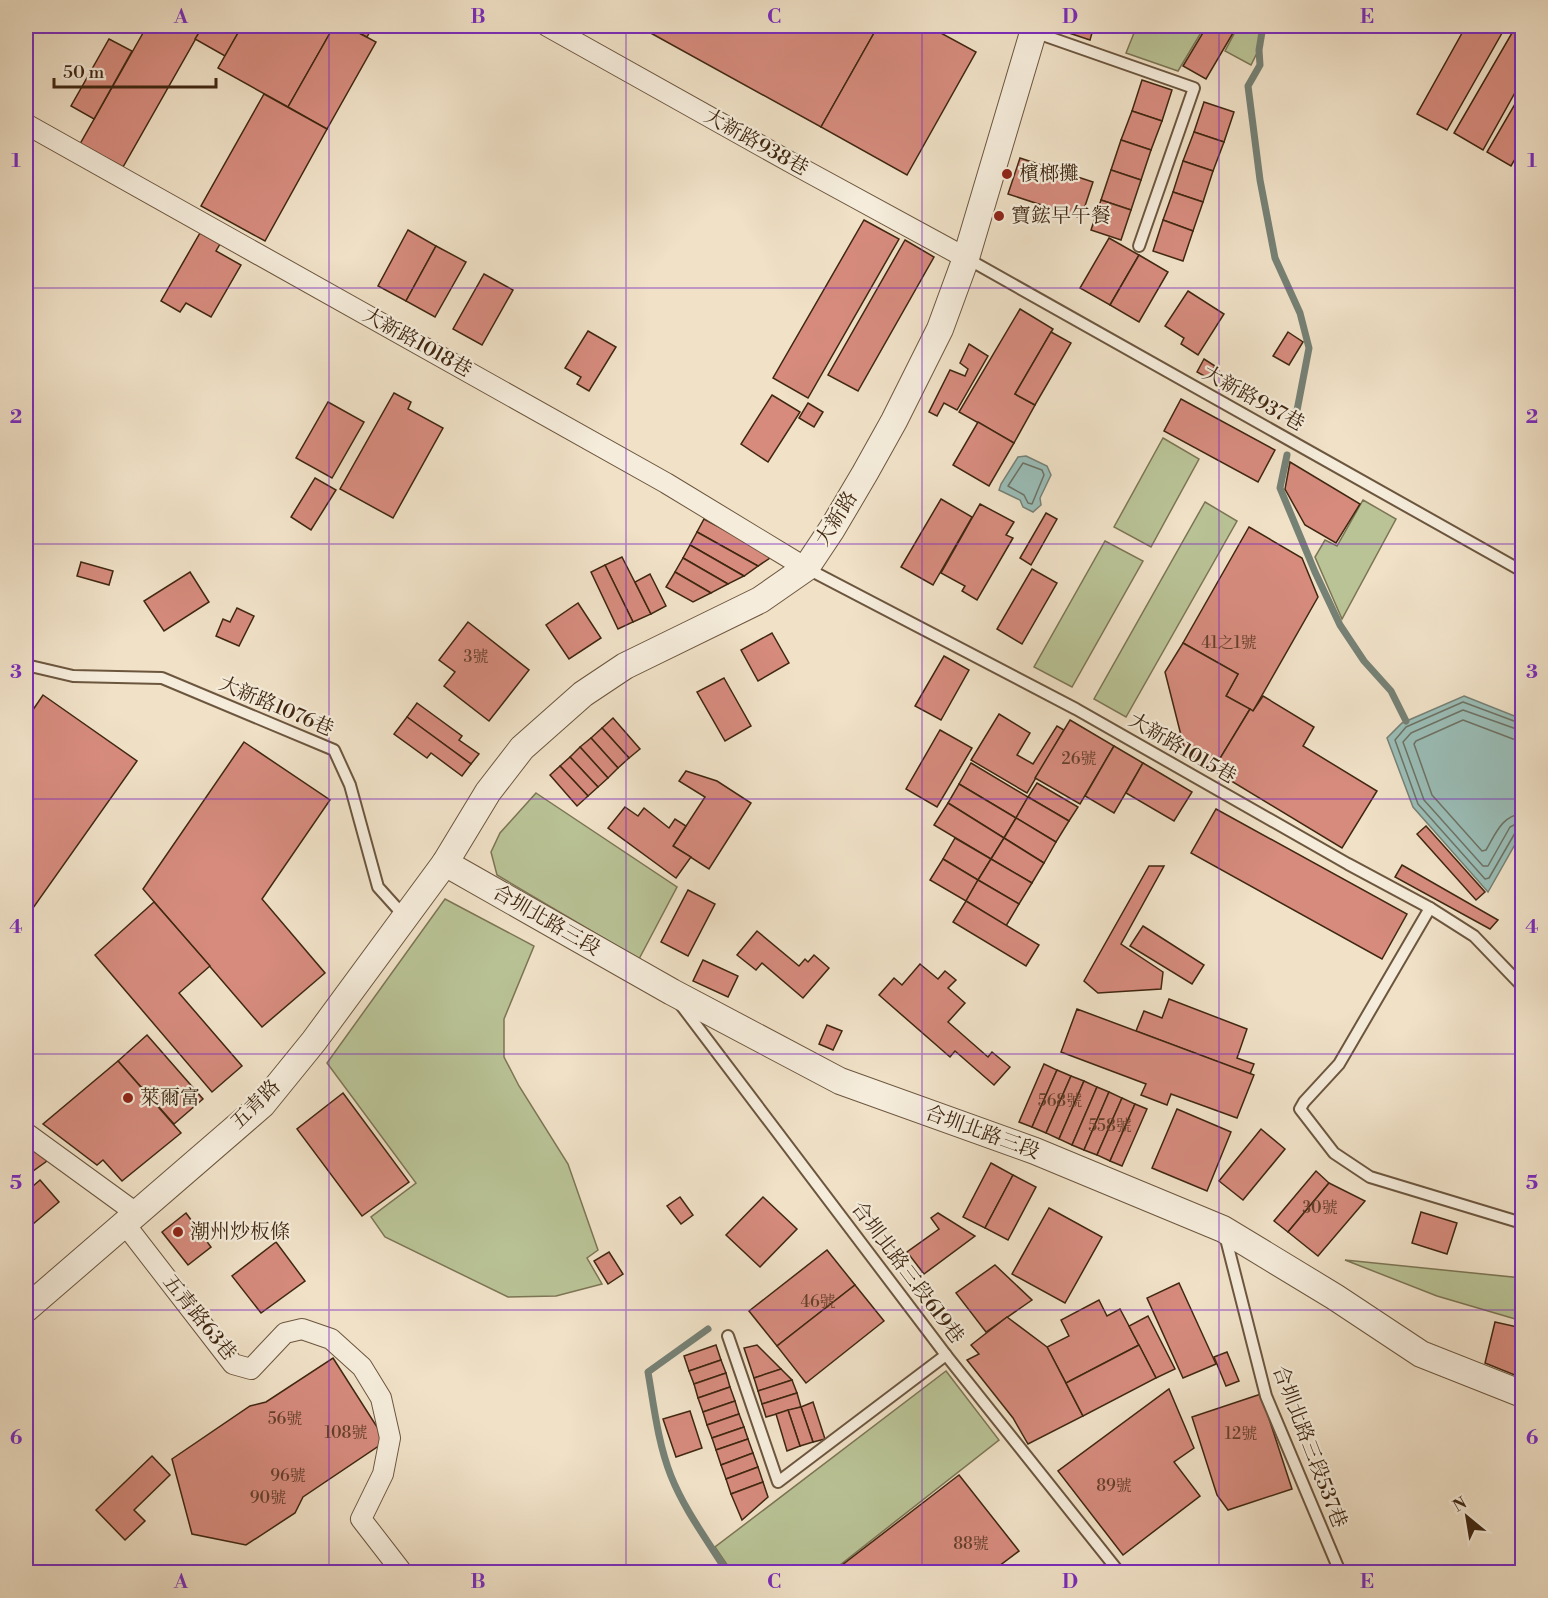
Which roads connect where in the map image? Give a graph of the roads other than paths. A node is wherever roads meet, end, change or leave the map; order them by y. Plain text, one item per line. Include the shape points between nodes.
1 (547, 26) edge
2 (1034, 29) edge
3 (26, 124) edge
4 (1139, 246) dead end
5 (966, 258) junction
6 (806, 568) junction
7 (1522, 571) edge
8 (26, 664) edge
9 (445, 863) junction
10 (1430, 908) junction
11 (405, 917) junction
12 (1522, 986) edge
13 (672, 992) junction
14 (26, 1133) edge
15 (130, 1218) junction
16 (1522, 1223) edge
17 (1223, 1229) junction
18 (26, 1309) edge
19 (728, 1336) dead end
20 (946, 1354) junction
21 (1522, 1394) edge
22 (402, 1572) edge
23 (1119, 1572) edge
24 (1340, 1572) edge

1 - 5 street, 大新路938巷
2 - 4 lane via 1194,88
2 - 5 street, 大新路
3 - 6 street, 大新路1018巷 via 666,483
5 - 6 street, 大新路 via 939,329 894,421
5 - 7 lane, 大新路937巷
6 - 9 street, 大新路 via 759,600 625,666 583,694 522,748 488,792
6 - 10 lane, 大新路1015巷 via 1076,709
8 - 11 lane, 大新路1076巷 via 73,676 162,678 334,750 350,784 378,887
9 - 11 street, 五青路
9 - 13 street, 合圳北路三段
10 - 12 lane, 大新路1015巷 via 1474,936
10 - 16 lane via 1339,1064 1300,1109 1334,1153 1370,1177
11 - 15 street, 五青路 via 262,1105
13 - 17 street, 合圳北路三段 via 840,1081 1035,1151
13 - 20 lane, 合圳北路三段619巷
14 - 15 street
15 - 18 street, 五青路
15 - 22 street, 五青路63巷 via 233,1364 251,1369 285,1334 302,1329 331,1339 362,1367 381,1398 390,1438 383,1474 361,1519
17 - 21 street, 合圳北路三段 via 1421,1354
17 - 24 lane, 合圳北路三段537巷 via 1266,1396
19 - 20 lane via 778,1482
20 - 23 lane, 合圳北路三段619巷

